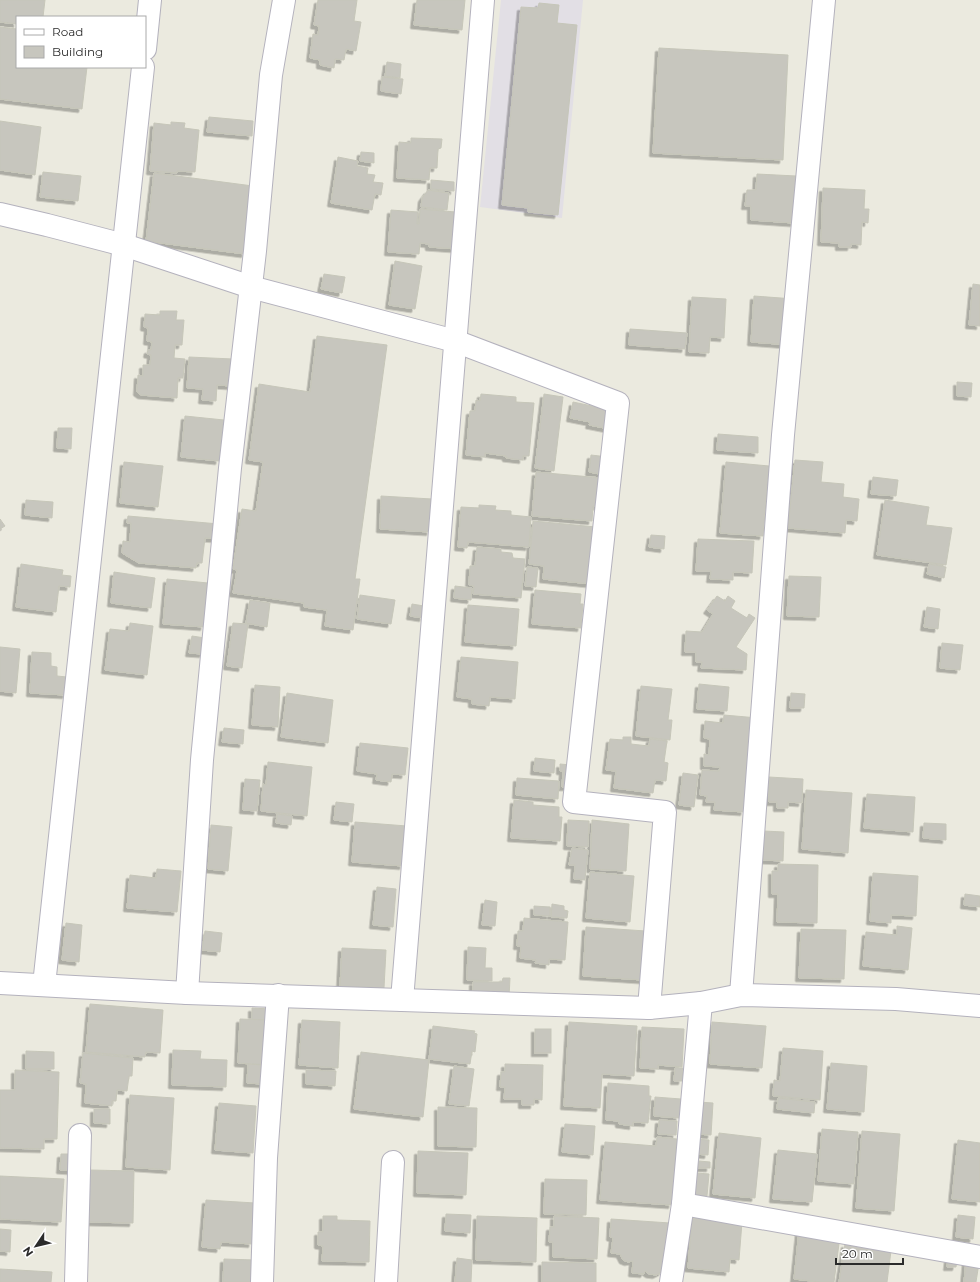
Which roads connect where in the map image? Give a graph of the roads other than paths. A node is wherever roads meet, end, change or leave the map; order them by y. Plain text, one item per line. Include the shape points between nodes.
1 (150, 0) edge
2 (284, 0) edge
3 (483, 0) edge
4 (824, 0) edge
5 (146, 39) edge
6 (143, 68) edge
7 (0, 214) edge
8 (124, 245) junction
9 (251, 287) junction
10 (455, 341) junction
11 (0, 983) edge
12 (44, 985) junction
13 (186, 993) junction
14 (278, 995) junction
15 (741, 995) junction
16 (402, 1000) junction
17 (701, 1003) junction
18 (980, 1006) edge
19 (649, 1008) junction
20 (80, 1135) dead end
21 (393, 1162) dead end
22 (683, 1204) junction
23 (980, 1256) edge
24 (76, 1282) edge
25 (262, 1282) edge
26 (386, 1282) edge
27 (671, 1282) edge

1 - 5 street
2 - 9 street via 271,75
3 - 10 street
4 - 15 street via 783,435
6 - 8 street
7 - 8 street
8 - 9 street
8 - 12 street
9 - 10 street
9 - 13 street via 230,468 202,760
10 - 16 street
10 - 19 street via 618,403 574,802 665,812
11 - 12 street
12 - 13 street
13 - 14 street
14 - 16 street
14 - 25 street via 266,1158
15 - 17 street
15 - 18 street via 896,999
16 - 19 street
17 - 19 street
17 - 22 street
20 - 24 street
21 - 26 street
22 - 23 street
22 - 27 street

